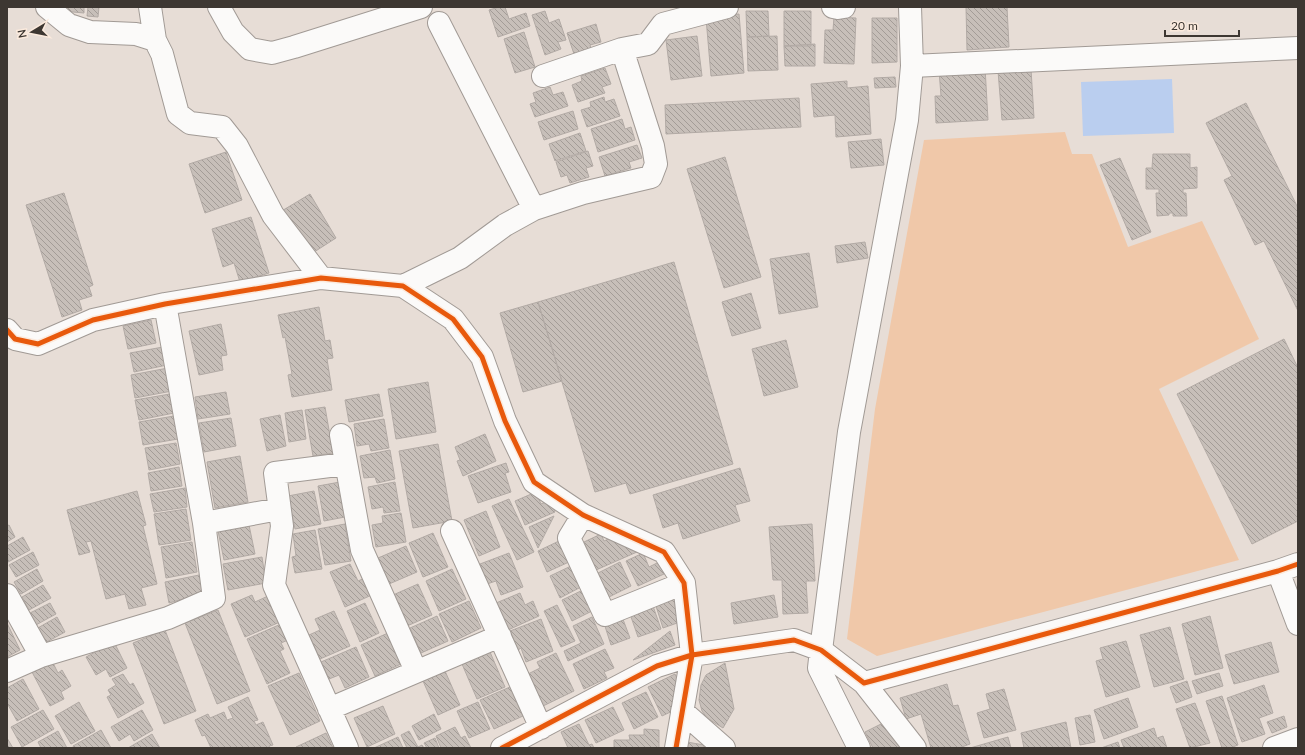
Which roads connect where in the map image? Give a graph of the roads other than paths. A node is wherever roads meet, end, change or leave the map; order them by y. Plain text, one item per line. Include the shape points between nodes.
1 (47, 7) edge
2 (150, 7) edge
3 (219, 7) edge
4 (421, 7) edge
5 (727, 7) edge
6 (833, 7) edge
7 (844, 7) edge
8 (910, 7) edge
9 (439, 23) dead end
10 (154, 40) junction
11 (1298, 48) edge
12 (622, 49) junction
13 (912, 66) junction
14 (543, 76) dead end
15 (534, 209) junction
16 (321, 278) junction
17 (403, 286) junction
18 (165, 304) junction
19 (7, 330) edge
20 (341, 435) dead end
21 (345, 464) junction
22 (280, 509) junction
23 (583, 515) junction
24 (204, 523) junction
25 (452, 531) dead end
26 (1288, 568) edge
27 (684, 583) junction
28 (7, 595) edge
29 (1298, 624) edge
30 (500, 636) junction
31 (821, 650) junction
32 (41, 656) junction
33 (692, 656) junction
34 (7, 671) edge
35 (416, 671) junction
36 (864, 683) junction
37 (329, 709) junction
38 (682, 711) junction
39 (541, 728) junction
40 (1298, 739) edge
41 (347, 748) edge
42 (502, 748) edge
43 (676, 748) edge
44 (724, 748) edge
45 (859, 748) edge
46 (915, 748) edge
47 (1274, 748) edge

1 - 10 street via 69,25 90,32 136,34
2 - 10 street
3 - 4 street via 233,32 250,49 272,53
5 - 12 street via 663,24 648,44
6 - 7 street
8 - 13 street
9 - 15 street
10 - 16 street via 162,54 178,114 190,123 222,127 237,146 273,215
11 - 13 street
12 - 14 street
12 - 15 street via 653,146 656,164 651,177 583,193
13 - 31 street via 908,120 849,432
15 - 17 street via 505,225 460,258
16 - 17 street
16 - 18 street
17 - 23 street via 453,319 482,357 505,421 534,482
18 - 19 street via 93,320 38,344 15,338
18 - 24 street
20 - 21 street
21 - 22 street via 275,473
21 - 35 street via 362,550
22 - 24 street
22 - 37 street via 282,526 274,585
23 - 27 street via 664,552
23 - 27 street via 569,538 605,614
24 - 32 street via 214,598 168,618
25 - 30 street
26 - 29 street
26 - 36 street
27 - 33 street
28 - 32 street
30 - 35 street
30 - 39 street
31 - 33 street via 794,640
31 - 36 street
31 - 45 street via 819,668
32 - 34 street
33 - 38 street
33 - 39 street via 657,666
35 - 37 street
36 - 46 street
37 - 41 street
38 - 43 street
38 - 44 street
39 - 42 street
40 - 47 street

